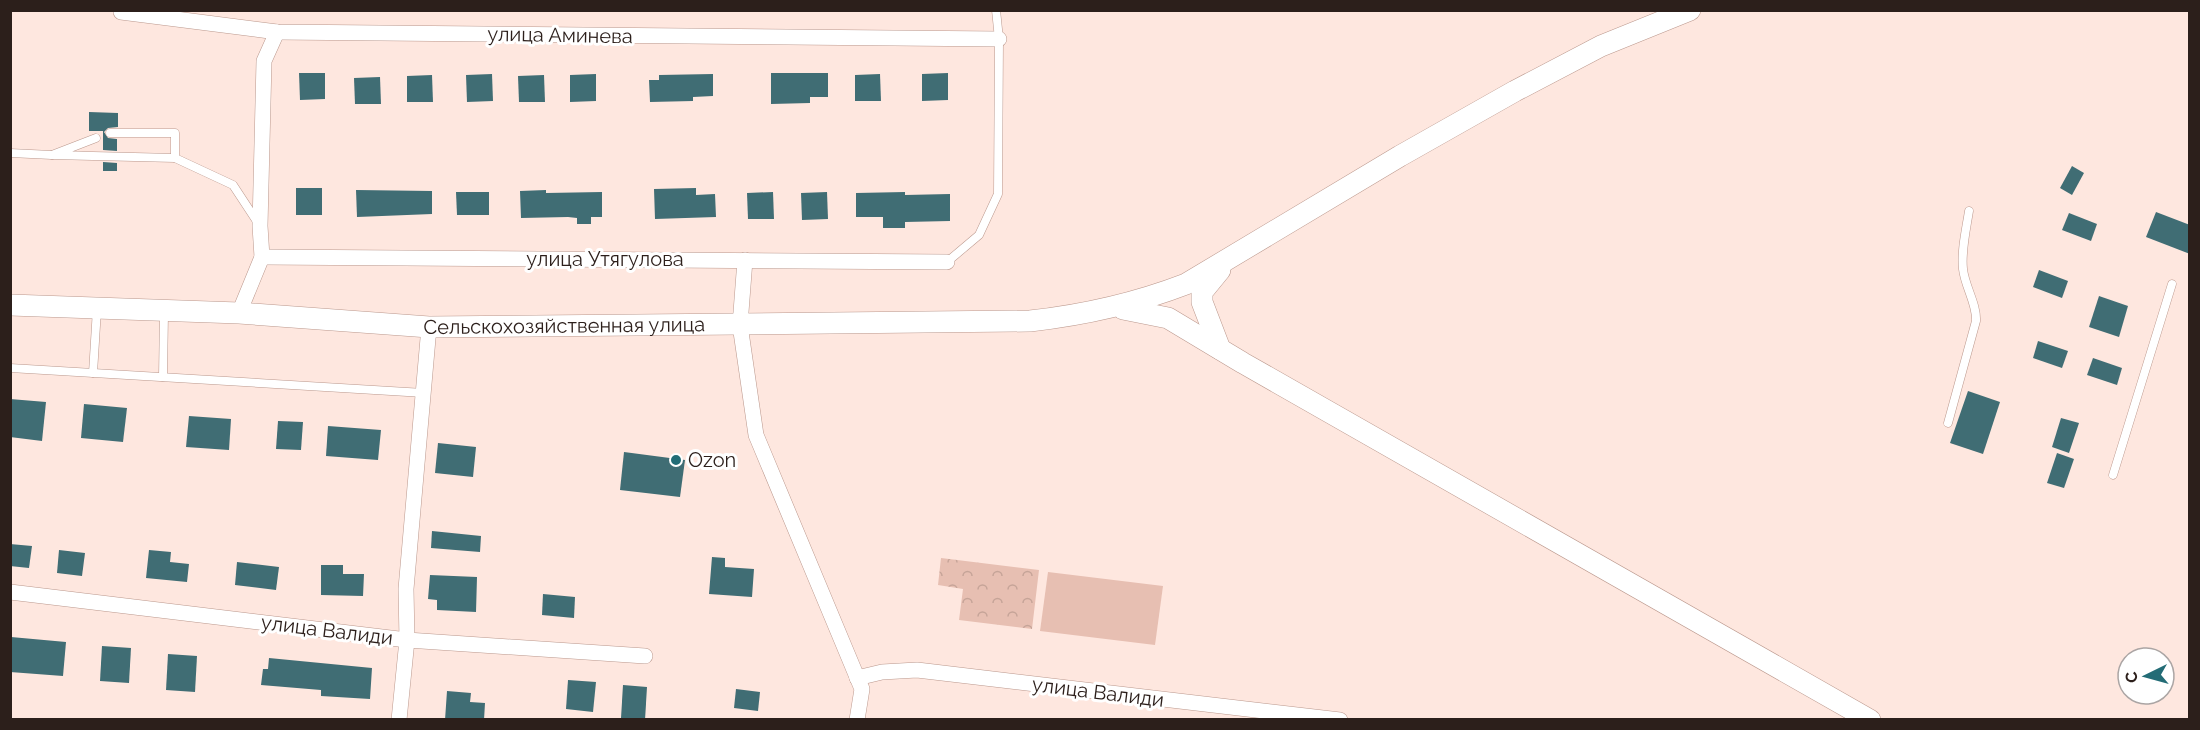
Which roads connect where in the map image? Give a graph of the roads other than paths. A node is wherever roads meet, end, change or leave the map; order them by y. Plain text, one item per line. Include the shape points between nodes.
1 (996, 10) edge
2 (1690, 10) edge
3 (121, 12) dead end
4 (277, 32) junction
5 (999, 39) junction
6 (110, 133) dead end
7 (96, 138) dead end
8 (10, 153) edge
9 (52, 155) junction
10 (175, 158) junction
11 (1969, 212) dead end
12 (260, 226) junction
13 (1235, 254) junction
14 (262, 257) junction
15 (745, 260) junction
16 (947, 262) joint
17 (2172, 284) dead end
18 (10, 305) edge
19 (1116, 307) junction
20 (97, 308) junction
21 (164, 311) junction
22 (240, 313) junction
23 (740, 325) junction
24 (429, 327) junction
25 (1220, 349) junction
26 (10, 368) edge
27 (93, 373) junction
28 (163, 377) junction
29 (424, 393) junction
30 (1948, 423) dead end
31 (2113, 475) dead end
32 (10, 592) edge
33 (407, 640) junction
34 (645, 656) dead end
35 (857, 678) junction
36 (399, 720) edge
37 (857, 720) edge
38 (1340, 720) edge
39 (1870, 720) edge

1 - 5 lane
2 - 13 main road, Сельскохозяйственная улица via 1601,46 1515,91
3 - 4 street, улица Аминева
4 - 5 street, улица Аминева
4 - 12 street via 264,60
5 - 16 lane via 998,194 979,235
6 - 10 lane via 175,133
7 - 9 lane
8 - 9 lane
9 - 10 lane
10 - 12 lane via 233,185
11 - 30 lane via 1962,259 1965,282 1977,312
12 - 14 street
13 - 19 main road, Сельскохозяйственная улица via 1186,284
13 - 25 main road via 1202,292 1204,311
14 - 15 street, улица Утягулова
14 - 22 street
15 - 16 street, улица Утягулова
15 - 23 street
17 - 31 lane
18 - 20 main road, Сельскохозяйственная улица
19 - 23 main road, Сельскохозяйственная улица via 1029,321
19 - 25 main road via 1168,318
20 - 21 main road, Сельскохозяйственная улица
20 - 27 lane
21 - 22 main road, Сельскохозяйственная улица
21 - 28 lane
22 - 24 main road, Сельскохозяйственная улица
23 - 24 main road, Сельскохозяйственная улица
23 - 35 street via 756,435
24 - 29 street
25 - 39 main road
26 - 27 lane
27 - 28 lane
28 - 29 lane
29 - 33 street via 406,589
32 - 33 street, улица Валиди
33 - 34 street, улица Валиди
33 - 36 street
35 - 37 street via 862,689
35 - 38 street, улица Валиди via 917,670

